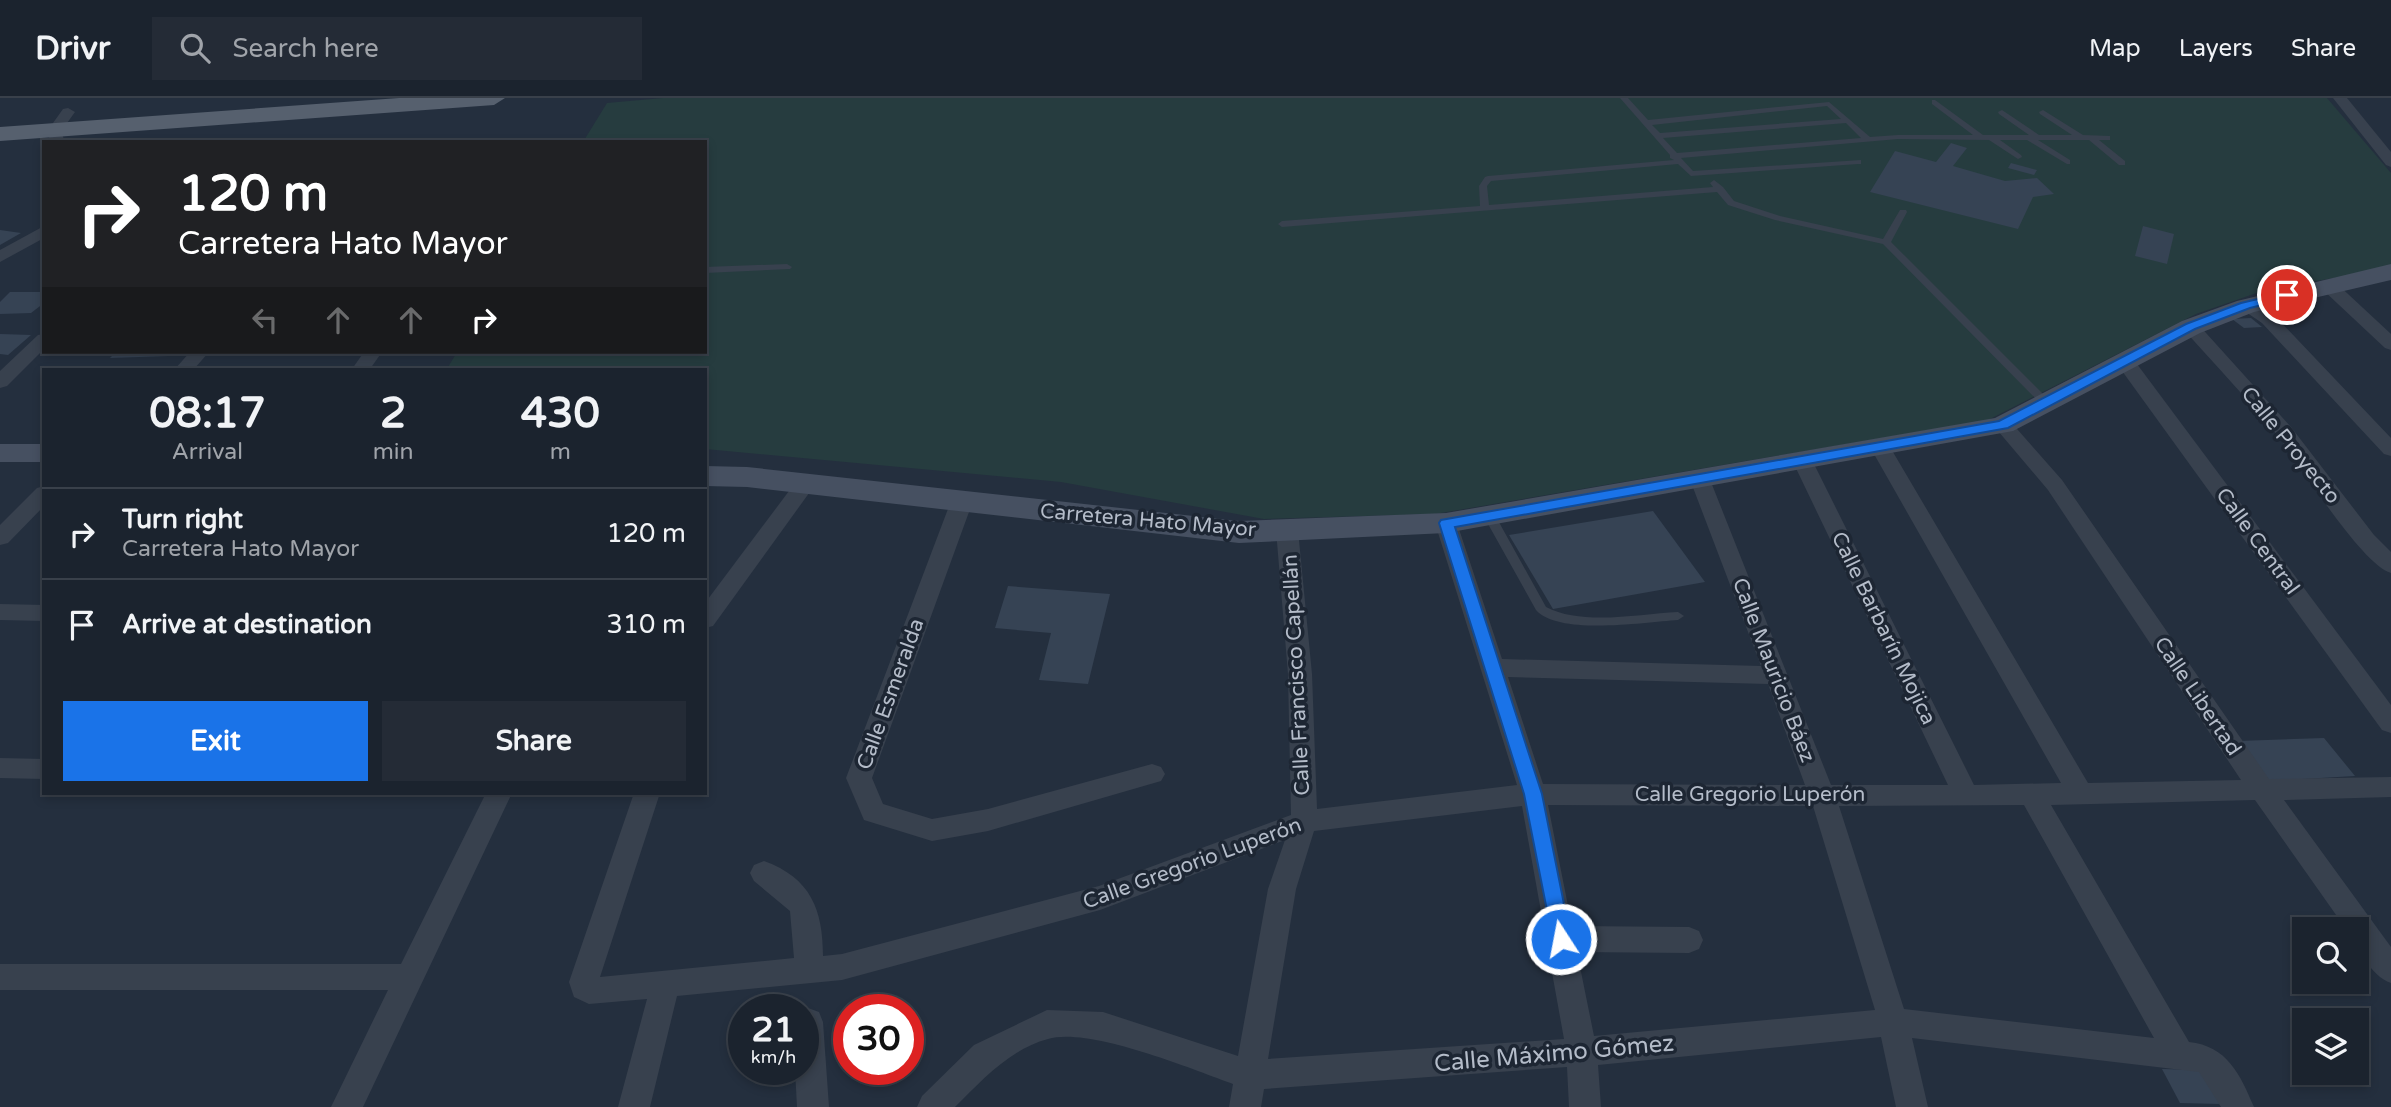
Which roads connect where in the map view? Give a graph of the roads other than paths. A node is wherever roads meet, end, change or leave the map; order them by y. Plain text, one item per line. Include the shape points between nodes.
1 (270, 98) edge
2 (494, 98) edge
3 (1624, 98) edge
4 (2340, 98) edge
5 (1936, 102) dead end
6 (2001, 112) dead end
7 (2043, 112) dead end
8 (0, 117) edge
9 (1847, 121) junction
10 (1645, 122) junction
11 (60, 128) edge
12 (0, 134) edge
13 (1657, 136) junction
14 (1982, 138) junction
15 (1992, 138) junction
16 (2028, 138) junction
17 (2039, 138) junction
18 (2086, 138) junction
19 (2107, 138) dead end
20 (1867, 139) junction
21 (2018, 157) dead end
22 (1676, 159) junction
23 (1858, 162) dead end
24 (2067, 162) dead end
25 (2391, 162) edge
26 (2122, 163) dead end
27 (1707, 174) junction
28 (1720, 189) junction
29 (1485, 208) junction
30 (1903, 212) dead end
31 (1282, 224) dead end
32 (42, 232) edge
33 (1886, 242) junction
34 (0, 257) edge
35 (787, 267) dead end
36 (707, 270) edge
37 (2391, 272) edge
38 (2328, 285) junction
39 (2246, 306) junction
40 (2191, 327) junction
41 (42, 341) edge
42 (2389, 341) edge
43 (198, 354) edge
44 (2124, 360) junction
45 (185, 368) edge
46 (0, 382) edge
47 (2046, 404) junction
48 (2003, 425) junction
49 (1880, 447) junction
50 (2391, 450) edge
51 (0, 453) edge
52 (42, 453) edge
53 (1802, 460) junction
54 (707, 476) edge
55 (1699, 477) junction
56 (804, 484) junction
57 (42, 495) edge
58 (962, 501) junction
59 (1489, 515) junction
60 (1446, 523) junction
61 (1287, 530) junction
62 (0, 538) edge
63 (2391, 565) edge
64 (0, 612) edge
65 (42, 612) edge
66 (1678, 616) dead end
67 (707, 617) edge
68 (1493, 668) junction
69 (1776, 675) junction
70 (2391, 723) edge
71 (0, 768) edge
72 (42, 769) edge
73 (1152, 774) dead end
74 (2391, 788) edge
75 (2263, 791) junction
76 (2080, 793) junction
77 (1533, 794) junction
78 (1823, 794) junction
79 (2032, 794) junction
80 (498, 795) edge
81 (646, 795) edge
82 (1966, 796) junction
83 (1304, 821) junction
84 (764, 873) dead end
85 (1561, 939) junction
86 (1689, 940) dead end
87 (808, 970) junction
88 (2391, 970) edge
89 (0, 977) edge
90 (410, 978) junction
91 (666, 983) junction
92 (1895, 1022) junction
93 (1583, 1052) junction
94 (2195, 1057) junction
95 (1251, 1075) junction
96 (812, 1085) edge
97 (347, 1107) edge
98 (634, 1107) edge
99 (813, 1107) edge
100 (933, 1107) edge
101 (1245, 1107) edge
102 (1585, 1107) edge
103 (1912, 1107) edge
104 (2238, 1107) edge

1 - 11 main road
2 - 11 main road
3 - 10 lane
4 - 25 street
5 - 14 lane
6 - 17 lane
7 - 18 lane
8 - 11 main road
9 - 10 lane via 1829,104
9 - 13 lane
9 - 20 lane
10 - 13 lane
11 - 12 main road
13 - 22 lane
14 - 15 lane
14 - 20 lane
15 - 16 lane
15 - 21 lane
16 - 17 lane
16 - 24 lane
17 - 18 lane
18 - 19 lane
18 - 26 lane
20 - 22 lane
22 - 27 lane via 1691,174
22 - 29 lane via 1488,179 1483,186
23 - 27 lane
27 - 28 lane
28 - 29 lane
28 - 33 lane via 1731,202 1778,218
29 - 31 lane
30 - 33 lane
32 - 34 street
33 - 47 lane
35 - 36 lane
37 - 38 street, Carretera Hato Mayor
38 - 39 street, Carretera Hato Mayor
38 - 42 street
39 - 40 street, Carretera Hato Mayor
39 - 50 street via 2268,319
40 - 44 street, Carretera Hato Mayor
40 - 63 street, Calle Proyecto via 2284,431 2366,540
41 - 46 street
43 - 45 street
44 - 47 street, Carretera Hato Mayor
44 - 70 street, Calle Central
47 - 48 street, Carretera Hato Mayor
48 - 49 street, Carretera Hato Mayor
48 - 75 street, Calle Libertad via 2054,485
49 - 53 street, Carretera Hato Mayor
49 - 76 street
51 - 52 street
53 - 55 street, Carretera Hato Mayor
53 - 82 street, Calle Barbarín Mojica
54 - 56 street, Carretera Hato Mayor
55 - 59 street, Carretera Hato Mayor
55 - 69 street, Calle Mauricio Báez
56 - 58 street, Carretera Hato Mayor
56 - 67 street
57 - 62 street
58 - 61 street, Carretera Hato Mayor via 1238,533
58 - 73 street, Calle Esmeralda via 859,778 873,812 932,830 988,820
59 - 60 street, Carretera Hato Mayor
59 - 66 lane via 1550,617
60 - 61 street, Carretera Hato Mayor
60 - 68 street
61 - 83 street, Calle Francisco Capellán via 1300,674
64 - 65 street
68 - 69 street
68 - 77 street
69 - 78 street, Calle Mauricio Báez
71 - 72 street
74 - 75 street, Calle Gregorio Luperón
75 - 76 street, Calle Gregorio Luperón
75 - 88 street, Calle Libertad
76 - 79 street, Calle Gregorio Luperón
77 - 78 street, Calle Gregorio Luperón
77 - 83 street, Calle Gregorio Luperón
77 - 85 street
78 - 82 street, Calle Gregorio Luperón
78 - 92 street, Calle Mauricio Báez
79 - 82 street, Calle Gregorio Luperón
79 - 94 street
80 - 90 street
81 - 91 street, Calle Gregorio Luperón via 584,988
83 - 87 street, Calle Gregorio Luperón via 1100,898 842,967
83 - 95 street, Calle Francisco Capellán via 1282,889
84 - 87 street via 803,903 808,918
85 - 86 street
85 - 93 street
87 - 91 street, Calle Gregorio Luperón
89 - 90 street
90 - 97 street
91 - 98 street
92 - 93 street, Calle Máximo Gómez
92 - 94 street, Calle Máximo Gómez
92 - 103 street, Calle Mauricio Báez
93 - 95 street, Calle Máximo Gómez
93 - 102 street
94 - 104 street
95 - 100 street, Calle Máximo Gómez via 1103,1026 1047,1024 985,1055
95 - 101 street, Calle Francisco Capellán
96 - 99 street

